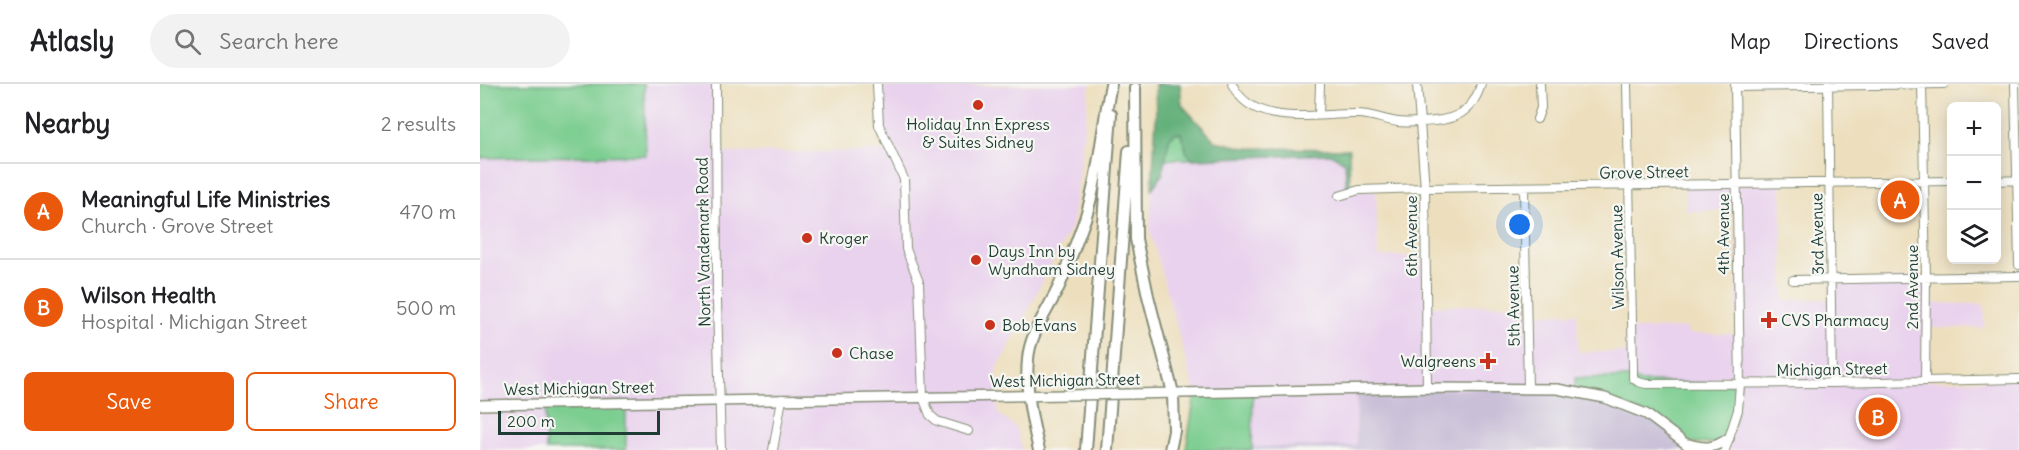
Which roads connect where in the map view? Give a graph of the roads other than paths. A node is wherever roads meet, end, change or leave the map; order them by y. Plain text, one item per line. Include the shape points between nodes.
1 (716, 84) edge
2 (877, 84) edge
3 (1112, 84) edge
4 (1232, 84) edge
5 (1320, 84) edge
6 (1417, 84) edge
7 (1480, 84) edge
8 (1540, 84) edge
9 (1627, 84) edge
10 (1922, 84) edge
11 (1944, 84) edge
12 (2015, 84) edge
13 (1735, 85) edge
14 (1828, 85) edge
15 (1135, 86) edge
16 (1320, 115) junction
17 (2017, 116) edge
18 (1537, 119) dead end
19 (1420, 122) junction
20 (2001, 180) edge
21 (2018, 180) edge
22 (1924, 181) junction
23 (1947, 181) edge
24 (1830, 182) junction
25 (1736, 184) junction
26 (1629, 186) junction
27 (1425, 188) junction
28 (1524, 188) junction
29 (1339, 196) dead end
30 (2019, 265) edge
31 (2019, 276) edge
32 (1926, 278) junction
33 (1793, 280) dead end
34 (1831, 281) junction
35 (2019, 379) edge
36 (1925, 381) junction
37 (1832, 383) junction
38 (1646, 384) joint
39 (1740, 384) junction
40 (1427, 388) junction
41 (1528, 388) junction
42 (1173, 393) junction
43 (1029, 395) junction
44 (923, 397) junction
45 (782, 399) junction
46 (719, 400) junction
47 (480, 405) edge
48 (969, 431) dead end
49 (1729, 438) junction
50 (1690, 446) edge
51 (721, 450) edge
52 (773, 450) edge
53 (1039, 450) edge
54 (1086, 450) edge
55 (1107, 450) edge
56 (1170, 450) edge
57 (1725, 450) edge

1 - 46 street, North Vandemark Road
2 - 44 street via 879,125 904,178 906,249 920,282
3 - 43 highway via 1085,218 1060,285 1033,338 1028,358
3 - 54 highway
4 - 16 street via 1237,96 1270,114
5 - 16 street
6 - 19 street, 6th Avenue
7 - 19 street via 1472,104 1454,117
8 - 18 street via 1541,108
9 - 26 street, Wilson Avenue
10 - 11 street
10 - 14 street
10 - 22 street, 2nd Avenue
12 - 17 street
13 - 14 street
13 - 25 street, 4th Avenue
14 - 24 street, 3rd Avenue
15 - 42 highway via 1136,239
15 - 55 highway
16 - 19 street via 1357,114
17 - 21 street
19 - 27 street, 6th Avenue
20 - 21 street
21 - 30 street
22 - 23 street, Grove Street
22 - 24 street, Grove Street
22 - 32 street, 2nd Avenue
24 - 25 street, Grove Street
24 - 34 street, 3rd Avenue
25 - 26 street, Grove Street
25 - 39 street, 4th Avenue
26 - 28 street, Grove Street
26 - 38 street, Wilson Avenue via 1634,378
27 - 28 street, Grove Street
27 - 29 street, Grove Street via 1359,190
27 - 40 street, 6th Avenue
28 - 41 street, 5th Avenue
31 - 32 street
32 - 34 street
32 - 36 street, 2nd Avenue
33 - 34 street
34 - 37 street, 3rd Avenue
35 - 36 street, Michigan Street
36 - 37 street, Michigan Street
37 - 39 street, Michigan Street
38 - 39 street, Michigan Street
39 - 49 street, 4th Avenue via 1738,410
40 - 41 main road, West Michigan Street
40 - 42 main road, West Michigan Street
41 - 50 main road, West Michigan Street via 1605,398 1646,414
42 - 43 main road, West Michigan Street, bridge
42 - 56 highway
43 - 44 main road, West Michigan Street
43 - 53 highway
44 - 45 main road, West Michigan Street
44 - 48 street via 930,415 938,421
45 - 46 main road, West Michigan Street
45 - 52 street
46 - 47 main road, West Michigan Street
46 - 51 street, North Vandemark Road
49 - 50 main road via 1712,448
49 - 57 street, 4th Avenue

